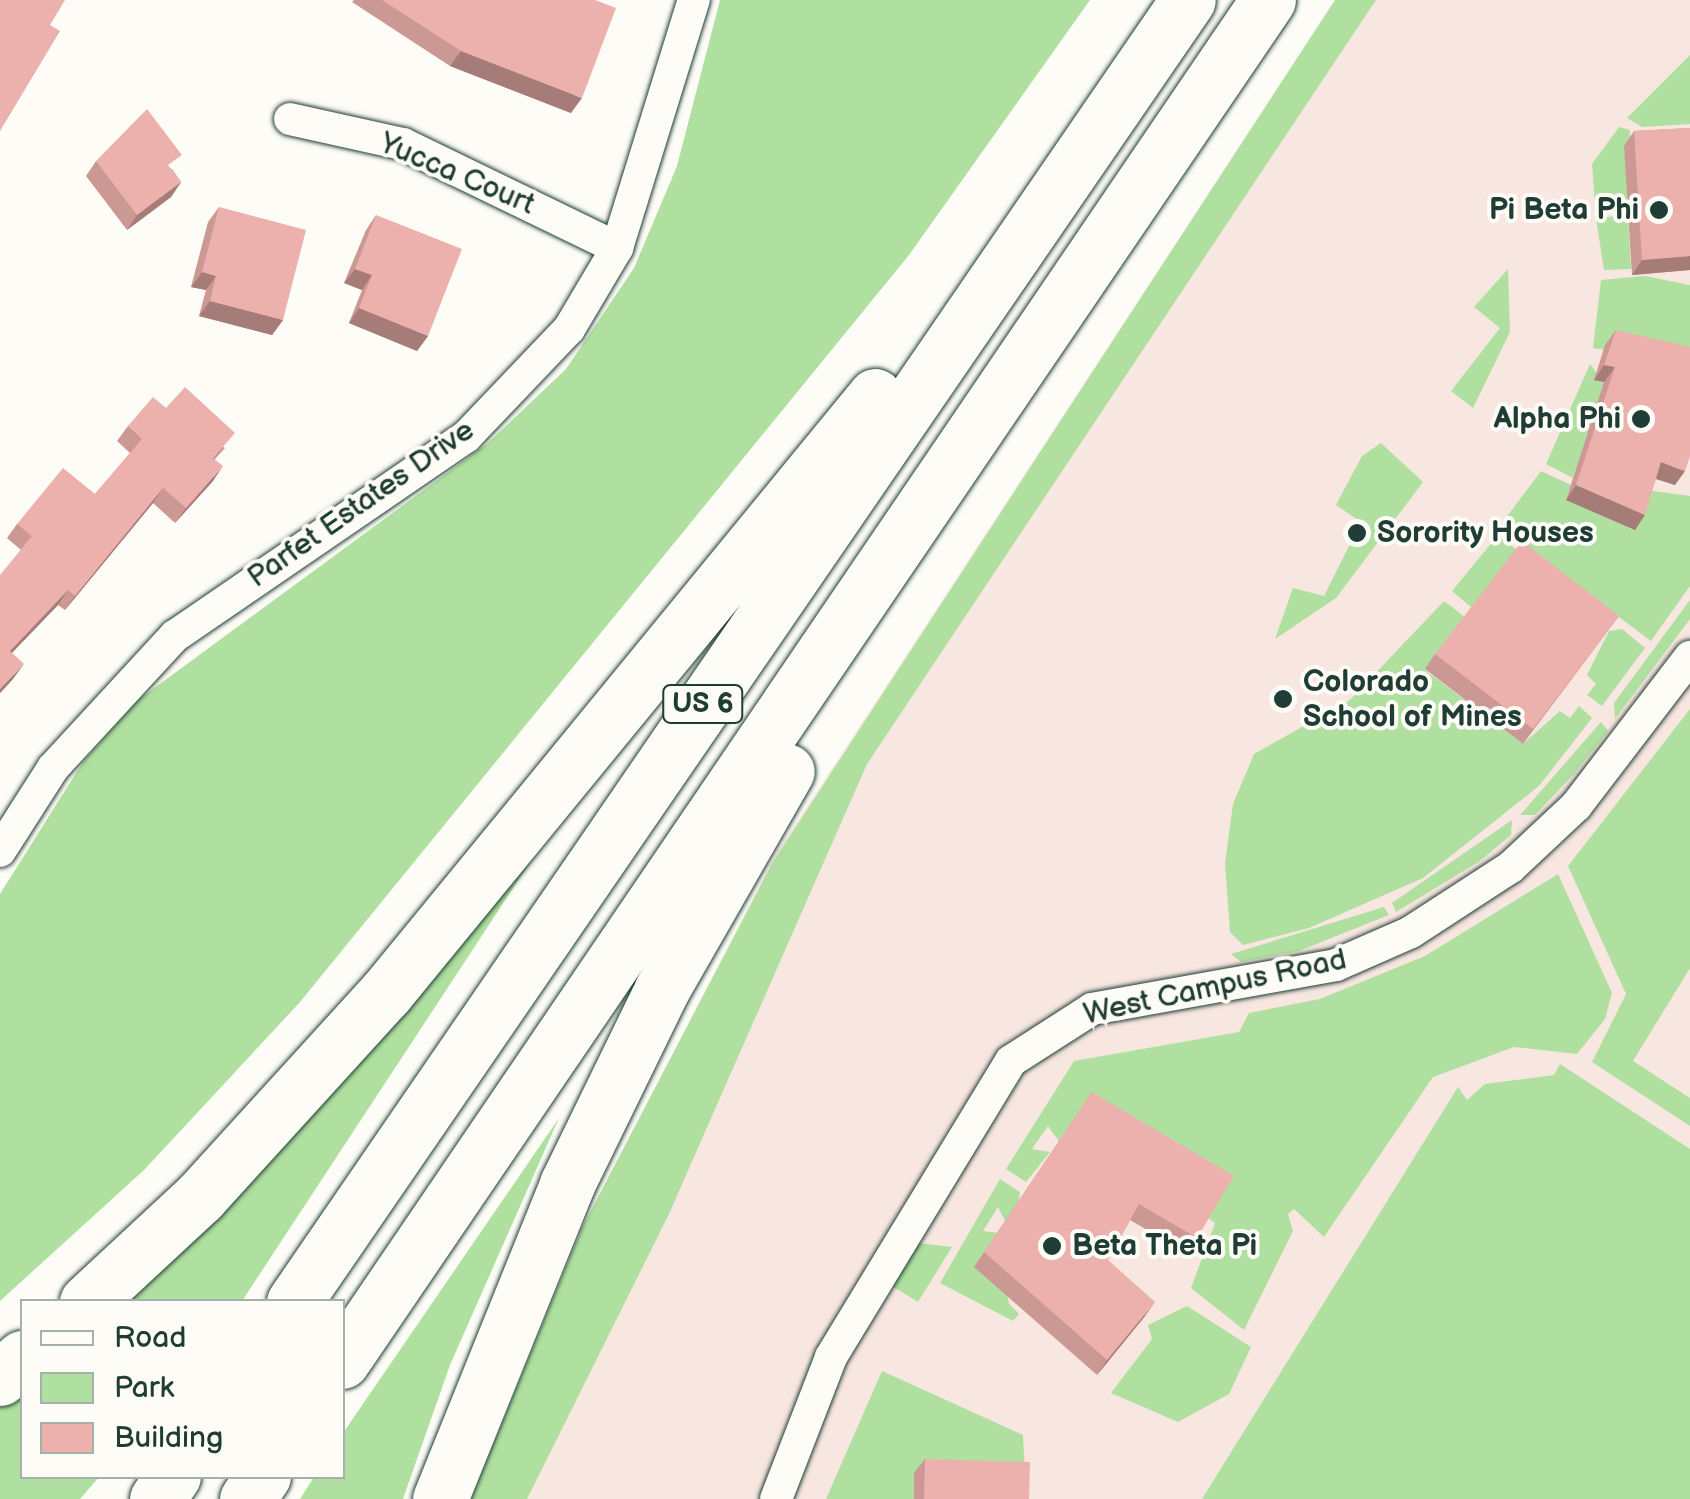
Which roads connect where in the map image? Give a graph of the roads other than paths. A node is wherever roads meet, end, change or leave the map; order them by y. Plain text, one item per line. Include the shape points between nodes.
1 (694, 0) edge
2 (1188, 0) edge
3 (1268, 0) edge
4 (1112, 108) junction
5 (290, 120) dead end
6 (617, 248) junction
7 (1034, 350) junction
8 (1690, 657) edge
9 (0, 852) edge
10 (90, 1299) edge
11 (296, 1299) edge
12 (345, 1357) edge
13 (20, 1360) edge
14 (0, 1378) edge
15 (440, 1499) edge
16 (776, 1499) edge

1 - 6 street, Parfet Estates Drive
2 - 4 highway, US 6
3 - 7 highway, US 6
4 - 10 highway via 436,936 263,1132
4 - 11 highway, US 6
5 - 6 street, Yucca Court via 403,144
6 - 9 street, Parfet Estates Drive via 570,329 466,437 174,636 54,768
7 - 12 highway, US 6
7 - 15 highway via 636,1040 530,1268
8 - 16 street, West Campus Road via 1551,831 1411,932 1336,964 1092,1008 1011,1061 831,1357
13 - 14 highway

